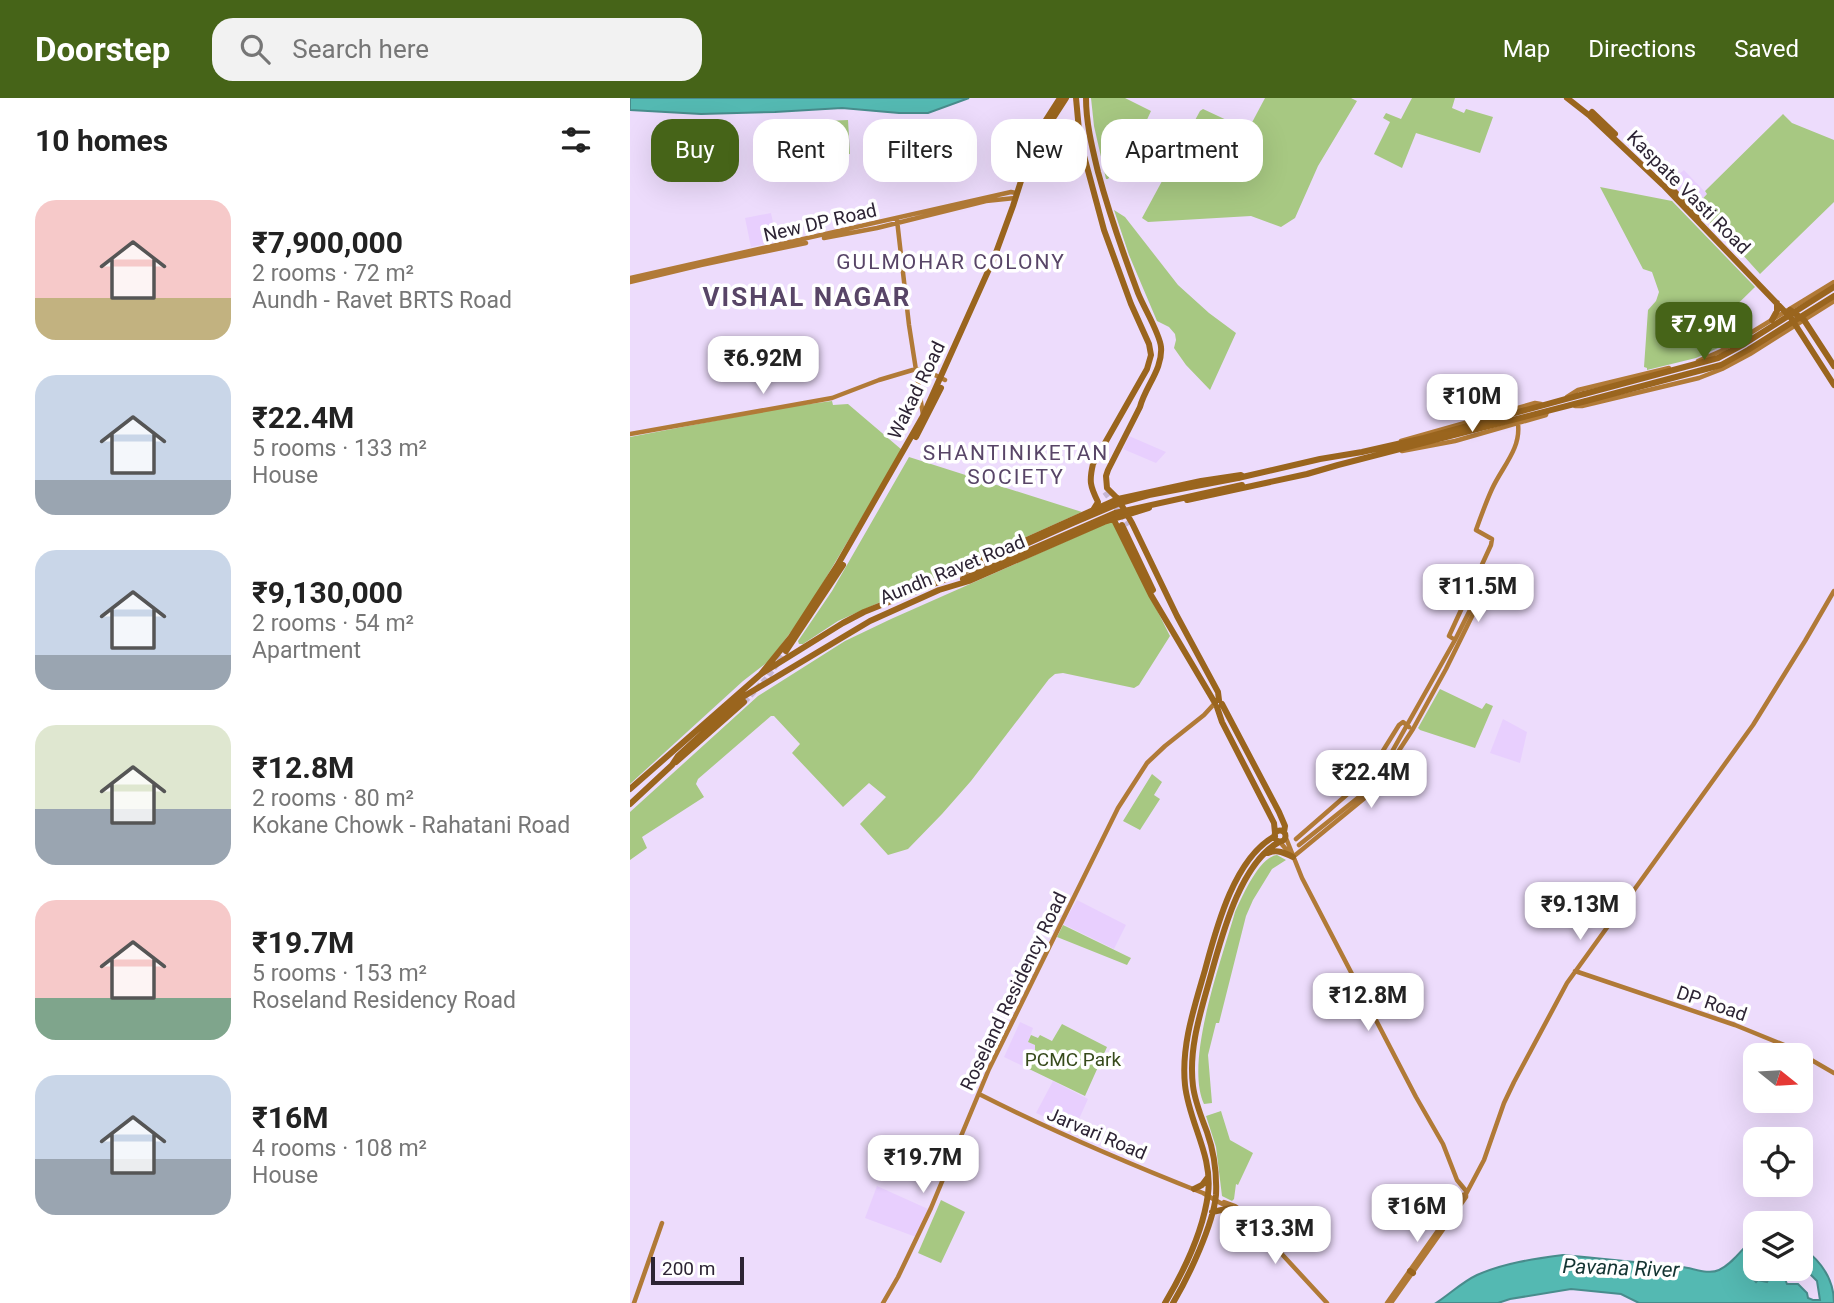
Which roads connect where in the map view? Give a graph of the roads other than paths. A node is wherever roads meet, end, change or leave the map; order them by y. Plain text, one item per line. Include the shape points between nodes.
1 (1059, 98) edge
2 (1066, 98) edge
3 (1076, 98) edge
4 (1086, 98) edge
5 (1567, 98) edge
6 (1574, 98) edge
7 (1058, 111) junction
8 (1077, 117) junction
9 (1018, 196) junction
10 (897, 220) junction
11 (1747, 269) junction
12 (630, 280) edge
13 (1834, 285) edge
14 (1141, 299) junction
15 (1834, 299) edge
16 (1777, 303) junction
17 (1131, 304) junction
18 (1787, 311) junction
19 (1772, 320) junction
20 (1804, 320) junction
21 (1796, 325) junction
22 (1834, 366) edge
23 (916, 369) junction
24 (1143, 376) junction
25 (943, 379) junction
26 (1834, 385) edge
27 (1143, 397) junction
28 (1585, 397) junction
29 (1564, 402) junction
30 (1546, 408) junction
31 (925, 417) junction
32 (1518, 424) junction
33 (630, 434) edge
34 (1404, 446) junction
35 (1396, 448) junction
36 (1247, 475) junction
37 (1244, 484) junction
38 (1099, 498) junction
39 (1122, 498) junction
40 (1129, 514) junction
41 (1113, 519) junction
42 (1128, 524) junction
43 (841, 568) junction
44 (962, 576) junction
45 (937, 582) junction
46 (939, 590) junction
47 (1834, 591) edge
48 (1174, 608) junction
49 (1169, 622) junction
50 (1467, 622) junction
51 (1458, 639) junction
52 (786, 651) tunnel mouth
53 (796, 654) junction
54 (761, 674) junction
55 (744, 702) tunnel mouth
56 (1218, 705) junction
57 (1410, 727) junction
58 (672, 765) junction
59 (630, 789) edge
60 (630, 804) edge
61 (1281, 837) junction
62 (1299, 845) junction
63 (1261, 856) junction
64 (1293, 857) junction
65 (1576, 971) junction
66 (1834, 1073) edge
67 (979, 1094) junction
68 (1208, 1177) junction
69 (1194, 1189) junction
70 (1466, 1193) junction
71 (1210, 1196) junction
72 (1234, 1208) junction
73 (1212, 1212) junction
74 (662, 1223) dead end
75 (634, 1303) edge
76 (883, 1303) edge
77 (1165, 1303) edge
78 (1173, 1303) edge
79 (1327, 1303) edge
80 (1389, 1303) edge

1 - 9 main road, Wakad Road via 1035,137
2 - 7 main road, Wakad Road
3 - 8 main road
4 - 14 main road via 1090,139 1106,203
5 - 11 main road, Kaspate Vasti Road
6 - 11 main road, Kaspate Vasti Road via 1666,183
7 - 8 main road via 1069,109
7 - 9 main road, Wakad Road via 1037,143
8 - 17 main road via 1098,211
9 - 10 street, New DP Road
9 - 25 main road, Wakad Road
10 - 12 street, New DP Road
10 - 23 street
11 - 16 main road, Kaspate Vasti Road
11 - 18 main road, Kaspate Vasti Road
13 - 18 street
13 - 28 main road, bridge via 1718,358
14 - 17 main road
14 - 27 main road via 1161,346 1160,361
15 - 20 street
15 - 28 main road, bridge via 1721,365
16 - 18 main road, Kaspate Vasti Road
16 - 19 main road
17 - 24 main road via 1150,347
18 - 19 street
18 - 20 main road
18 - 21 main road
19 - 29 street via 1705,358 1578,390
20 - 21 street
20 - 22 main road
21 - 26 main road
21 - 29 street via 1709,374 1582,406
23 - 25 street
23 - 31 street
23 - 33 street via 832,398
24 - 38 main road via 1096,467
24 - 38 main road via 1089,477
25 - 31 main road, Wakad Road
27 - 38 main road via 1102,472
27 - 39 main road via 1106,476 1107,488
28 - 29 main road
29 - 30 main road
30 - 32 street via 1546,415
30 - 34 main road via 1531,408
30 - 34 main road via 1538,414
30 - 35 street via 1535,403 1402,440
31 - 43 main road, Wakad Road
31 - 54 main road, Wakad Road via 837,566
32 - 35 street via 1455,441
32 - 51 street via 1515,447 1476,530 1492,539 1492,545 1449,636
34 - 35 main road
35 - 36 main road
35 - 37 main road, Aundh Ravet Road via 1307,474
36 - 37 main road
36 - 39 main road
37 - 40 main road, Aundh Ravet Road
37 - 44 main road, bridge via 1115,513
38 - 39 main road
38 - 41 main road
38 - 45 main road via 1093,510
39 - 40 main road
40 - 41 main road, Aundh Ravet Road
40 - 42 main road
41 - 46 main road, Aundh Ravet Road
41 - 49 main road
42 - 48 main road
42 - 48 main road
42 - 49 main road
43 - 52 main road
43 - 53 main road via 797,641
44 - 45 main road
44 - 46 main road
45 - 53 main road, Aundh Ravet Road via 854,618
46 - 58 main road, Aundh Ravet Road via 848,632 741,698
47 - 65 street via 1746,736
48 - 56 main road via 1218,692
49 - 56 main road
50 - 50 street via 1477,596 1481,598
50 - 51 street
51 - 57 street
53 - 54 main road, Aundh Ravet Road
54 - 59 main road, Aundh Ravet Road
55 - 58 main road
56 - 61 main road via 1222,722
56 - 67 street, Roseland Residency Road via 1154,756 1131,788
57 - 62 street via 1372,792
57 - 62 street via 1403,722 1398,725 1366,778
58 - 60 main road, Aundh Ravet Road
61 - 62 street via 1292,835
61 - 63 main road
61 - 64 street
61 - 68 main road via 1263,842 1235,883 1214,936 1189,1030 1185,1086 1204,1146
62 - 64 street
63 - 64 main road via 1272,851
63 - 71 main road via 1225,926 1194,1046 1195,1099 1216,1181
64 - 70 street
65 - 66 street, DP Road via 1727,1022 1791,1048
65 - 70 street via 1513,1085
67 - 69 street, Jarvari Road
67 - 76 street, Roseland Residency Road via 931,1208
68 - 69 main road
68 - 71 main road
69 - 71 street, Jarvari Road
70 - 80 street
71 - 72 street, Jarvari Road
71 - 73 main road
71 - 77 main road
72 - 73 main road
72 - 79 street, Jarvari Road via 1242,1211
73 - 78 main road
74 - 75 street

